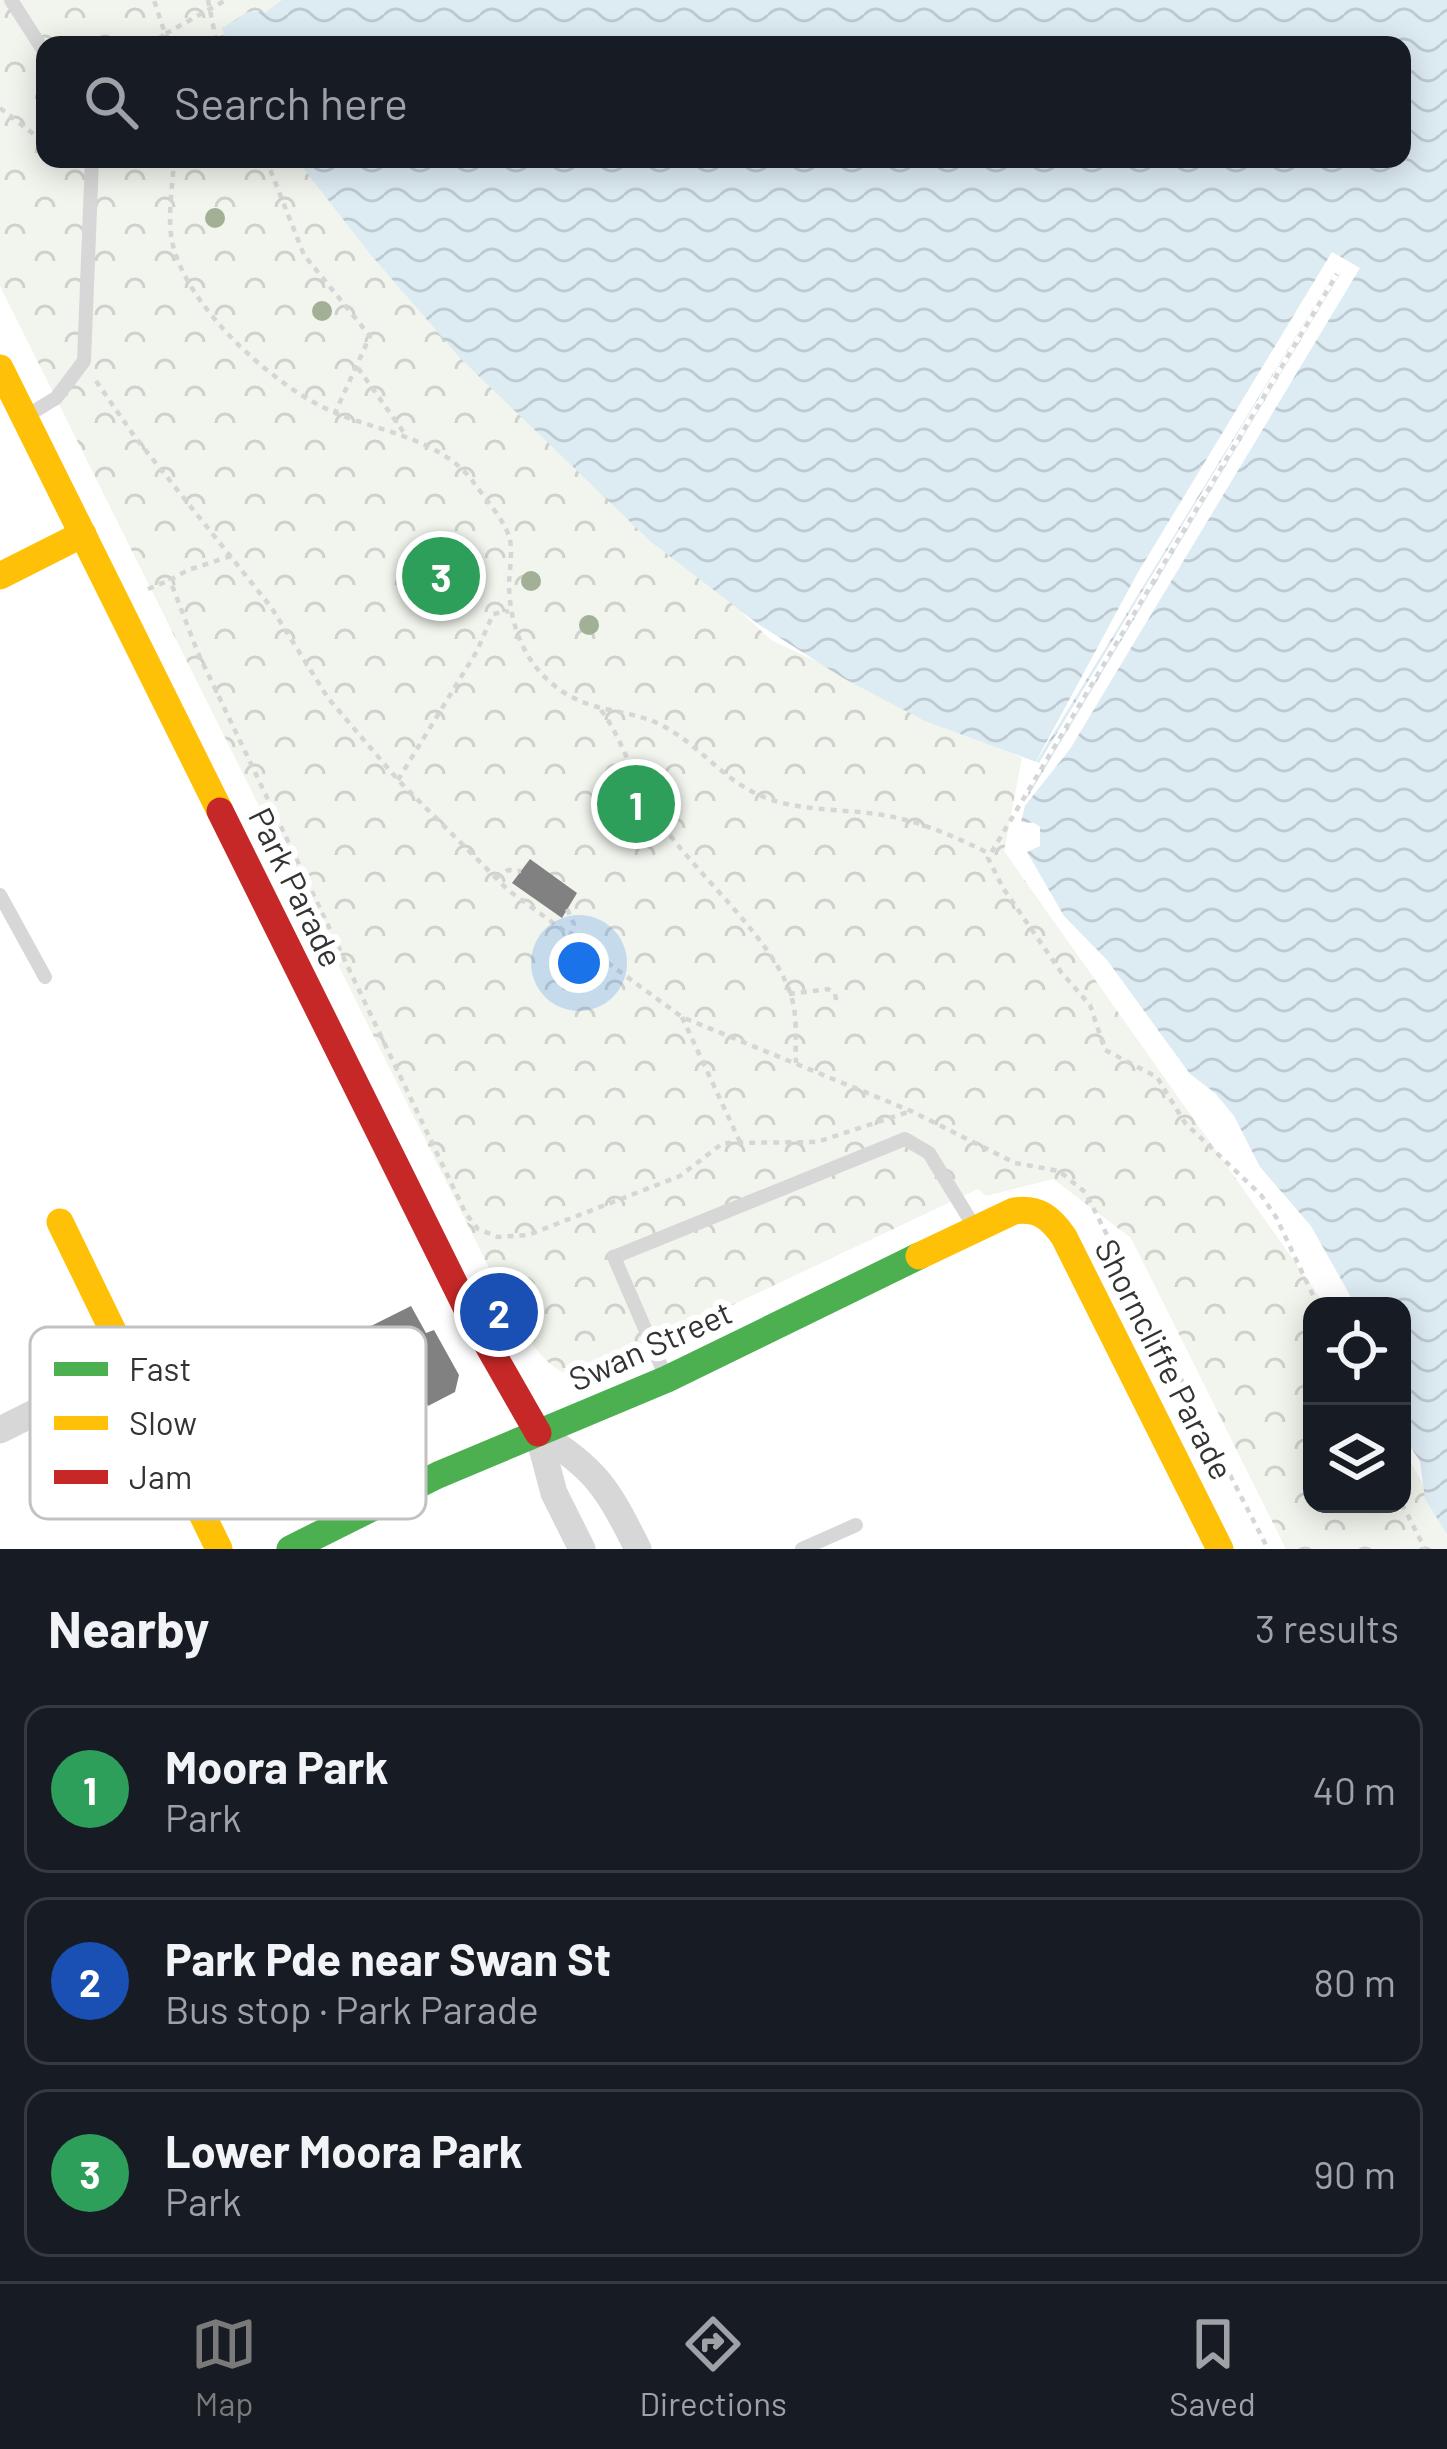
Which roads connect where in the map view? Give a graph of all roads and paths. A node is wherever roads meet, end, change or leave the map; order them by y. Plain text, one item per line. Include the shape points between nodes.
1 (11, 0) edge
2 (154, 0) edge
3 (208, 0) edge
4 (226, 0) edge
5 (208, 9) junction
6 (165, 34) junction
7 (162, 36) edge
8 (215, 36) edge
9 (36, 39) edge
10 (0, 108) edge
11 (36, 136) edge
12 (92, 168) edge
13 (174, 168) edge
14 (270, 168) edge
15 (1337, 274) dead end
16 (84, 361) junction
17 (356, 367) junction
18 (0, 368) edge
19 (335, 413) junction
20 (25, 417) junction
21 (407, 437) junction
22 (83, 534) junction
23 (232, 556) junction
24 (0, 576) edge
25 (509, 611) junction
26 (198, 653) junction
27 (187, 658) dead end
28 (600, 709) junction
29 (398, 780) junction
30 (988, 853) junction
31 (521, 872) dead end
32 (496, 878) junction
33 (0, 895) edge
34 (535, 899) dead end
35 (531, 907) junction
36 (568, 908) dead end
37 (570, 935) junction
38 (45, 977) dead end
39 (789, 994) junction
40 (838, 1004) dead end
41 (682, 1017) junction
42 (796, 1063) junction
43 (740, 1142) junction
44 (1037, 1209) joint
45 (60, 1222) dead end
46 (975, 1228) junction
47 (1314, 1297) edge
48 (111, 1327) edge
49 (667, 1379) junction
50 (30, 1415) edge
51 (0, 1430) edge
52 (538, 1433) junction
53 (426, 1481) edge
54 (1407, 1513) edge
55 (204, 1519) edge
56 (350, 1519) edge
57 (856, 1526) dead end
58 (219, 1549) edge
59 (290, 1549) edge
60 (582, 1549) edge
61 (638, 1549) edge
62 (802, 1549) edge
63 (1220, 1549) edge
64 (1425, 1549) edge

1 - 9 lane
2 - 6 path
3 - 5 path
4 - 5 path
5 - 6 path
5 - 8 path
6 - 7 path
10 - 11 path
12 - 16 lane
13 - 19 path via 171,241 186,275 242,350 278,382
14 - 17 path via 304,255 370,336
15 - 30 path
16 - 20 lane via 56,398
16 - 23 path
17 - 19 path
17 - 21 path
18 - 20 street, Park Parade
19 - 21 path
20 - 22 street, Park Parade
21 - 25 path via 470,477 510,537
22 - 24 street
22 - 52 street, Park Parade via 466,1307
23 - 26 path via 170,580
23 - 29 path via 328,698
25 - 28 path via 528,659 550,683
25 - 29 path via 494,614
26 - 27 path
26 - 43 path via 478,1229 528,1235 680,1176 723,1143
28 - 30 path via 664,726 731,780 771,800 905,820
28 - 39 path via 650,806 765,944
29 - 32 path
30 - 47 path via 1003,888 1090,1005 1105,1050 1157,1077 1185,1123 1261,1195
31 - 32 path
32 - 35 path
33 - 38 lane
34 - 35 path
35 - 37 path
36 - 37 path
37 - 41 path
39 - 40 path via 828,989
39 - 42 path
41 - 42 path
41 - 43 path
42 - 43 path via 911,1112 817,1142
44 - 46 street, Swan Street via 1013,1210
44 - 63 street, Shorncliffe Parade via 1064,1237
45 - 48 street
46 - 49 street, Swan Street
46 - 49 lane via 928,1153 905,1139 614,1257
49 - 52 street, Swan Street
50 - 51 street
52 - 53 street, Swan Street
52 - 60 street via 554,1493
52 - 61 street via 592,1472
54 - 64 path
55 - 58 street
56 - 59 street, Swan Street
57 - 62 lane

